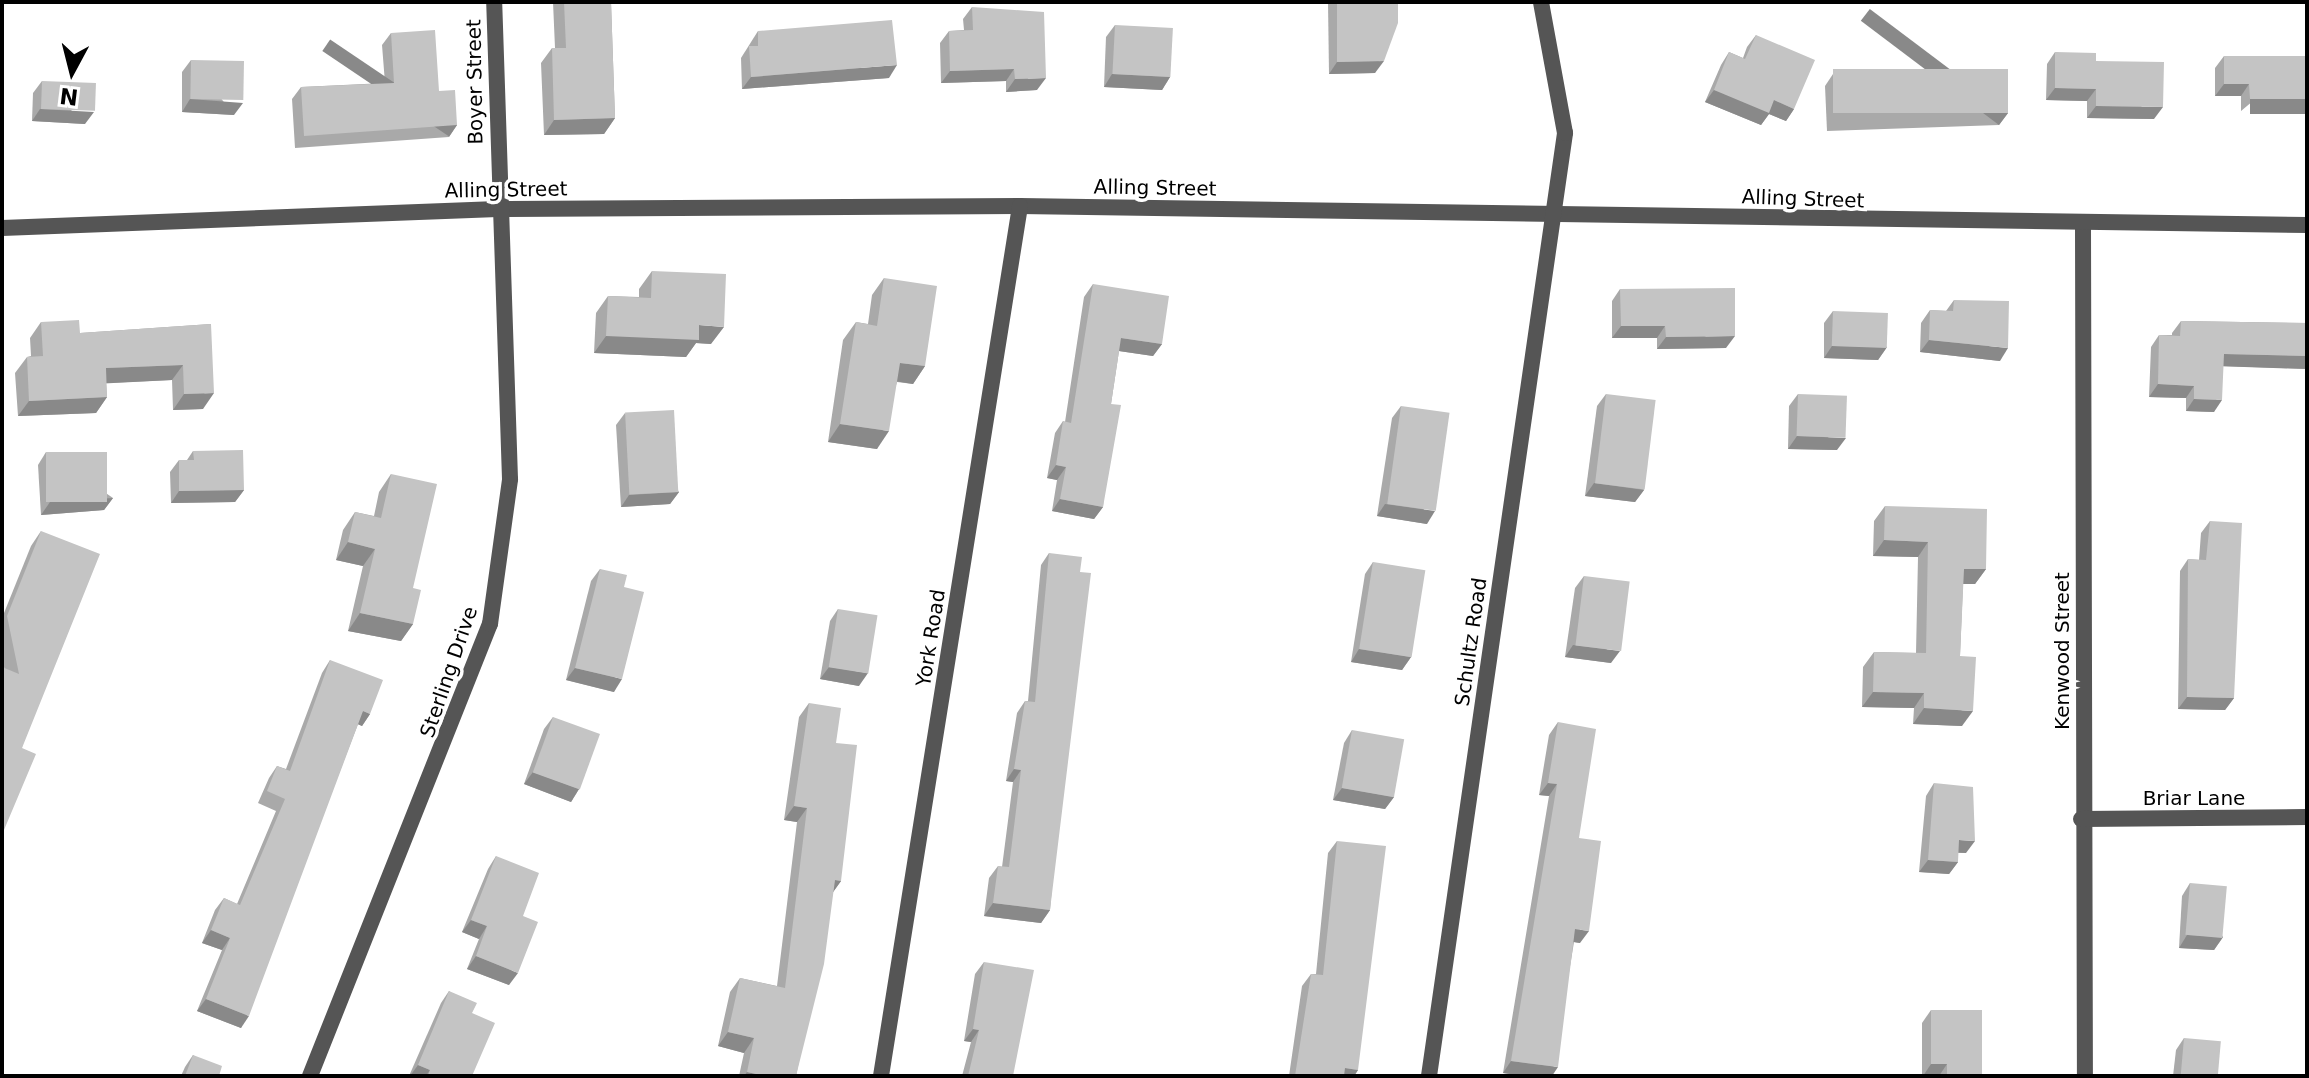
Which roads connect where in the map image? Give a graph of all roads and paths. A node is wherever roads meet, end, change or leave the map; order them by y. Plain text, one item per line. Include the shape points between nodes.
1 (494, 2) edge
2 (1541, 2) edge
3 (1020, 206) junction
4 (498, 209) junction
5 (1552, 213) junction
6 (2307, 225) edge
7 (2083, 227) junction
8 (2, 228) edge
9 (2307, 817) edge
10 (2081, 819) junction
11 (310, 1076) edge
12 (881, 1076) edge
13 (1429, 1076) edge
14 (2085, 1076) edge

1 - 4 street, Boyer Street
2 - 5 street, Schultz Road via 1565,133
3 - 4 street, Alling Street
3 - 5 street, Alling Street
3 - 12 street, York Road
4 - 8 street, Alling Street
4 - 11 street, Sterling Drive via 510,479 490,624
5 - 7 street, Alling Street
5 - 13 street, Schultz Road
6 - 7 street, Alling Street
7 - 10 street, Kenwood Street
9 - 10 street, Briar Lane
10 - 14 street, Kenwood Street

